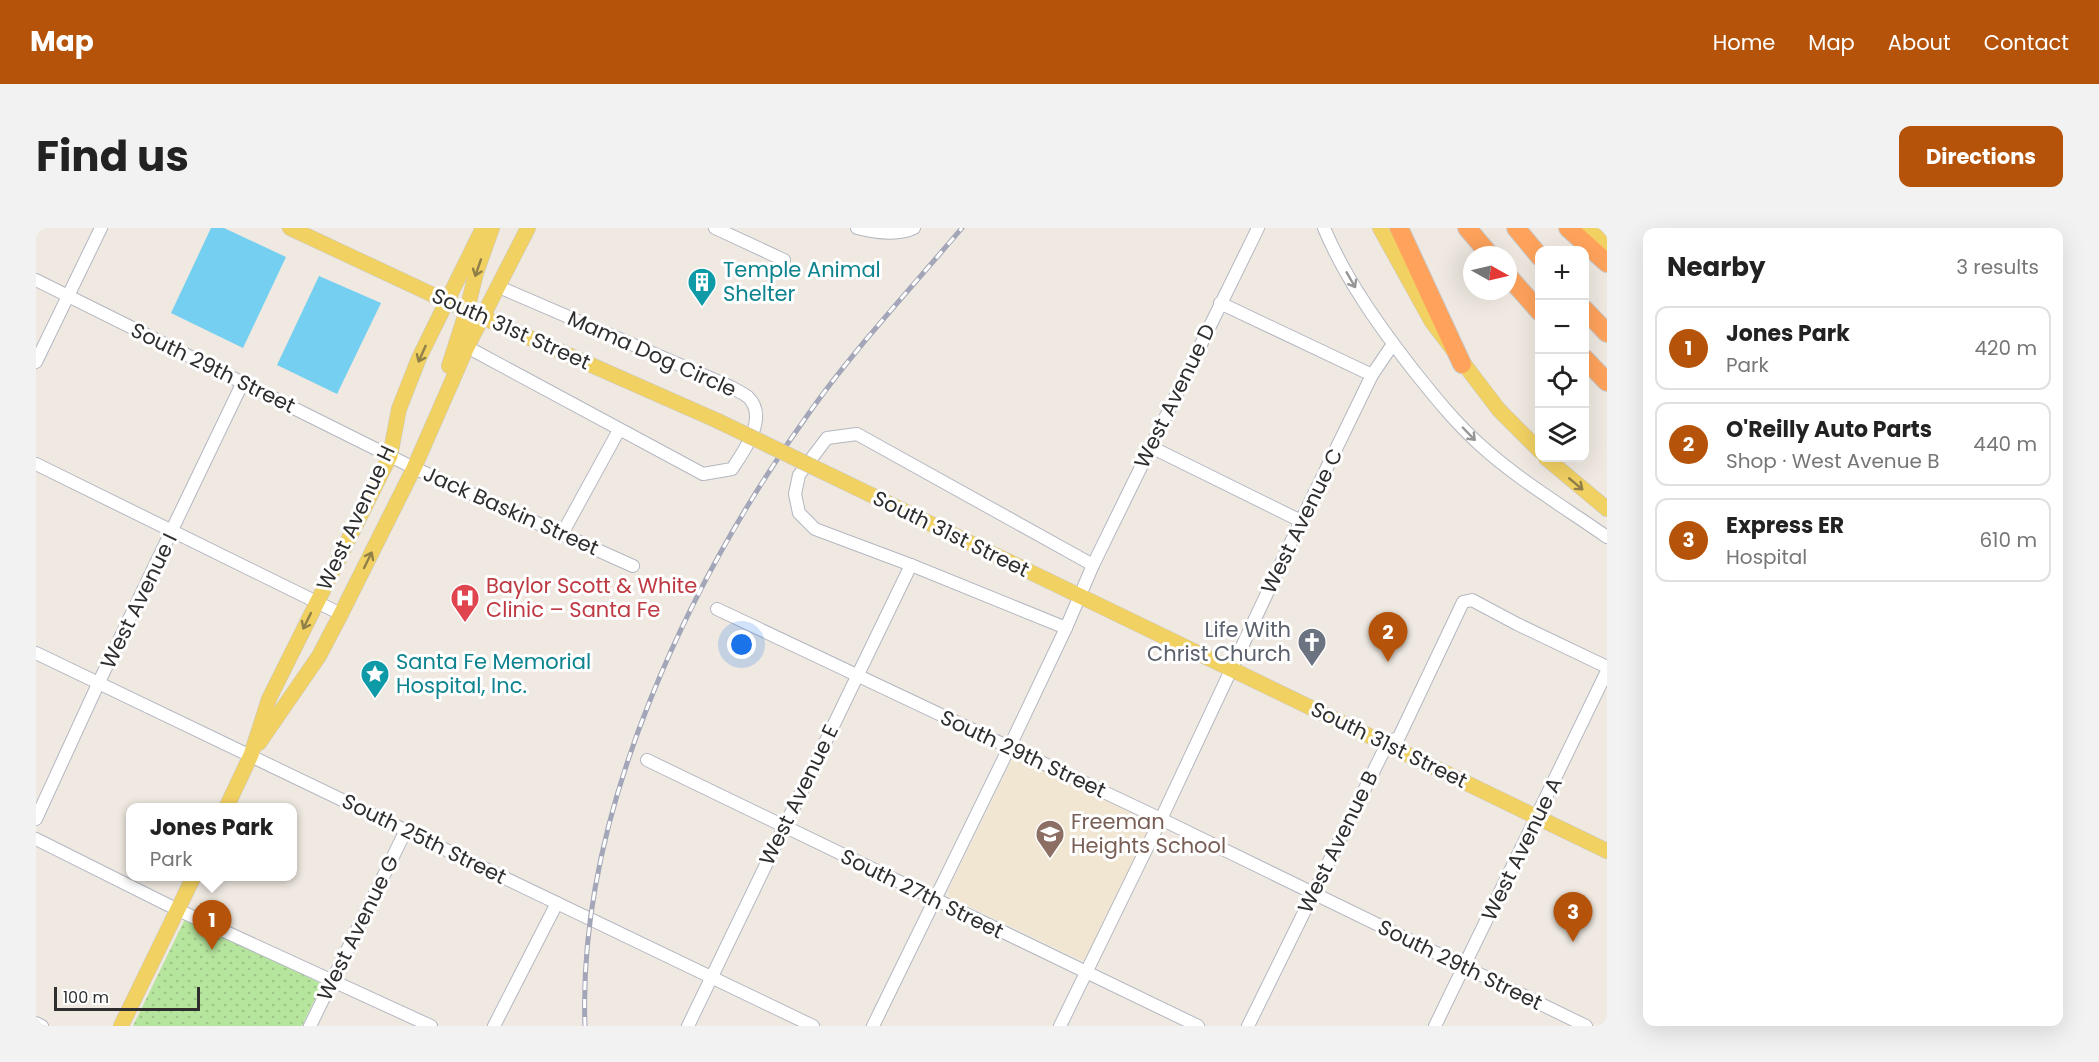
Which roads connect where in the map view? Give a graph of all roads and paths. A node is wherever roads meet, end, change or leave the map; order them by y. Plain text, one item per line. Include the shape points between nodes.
1 (101, 228) edge
2 (290, 228) edge
3 (483, 228) edge
4 (492, 228) edge
5 (528, 228) edge
6 (715, 228) edge
7 (857, 228) edge
8 (914, 228) edge
9 (1258, 228) edge
10 (1324, 228) edge
11 (1380, 228) edge
12 (1399, 228) edge
13 (1467, 228) edge
14 (1516, 228) edge
15 (1568, 228) edge
16 (1588, 228) edge
17 (1482, 246) edge
18 (1607, 248) edge
19 (1535, 252) edge
20 (784, 260) dead end
21 (1607, 263) edge
22 (36, 280) edge
23 (1517, 286) edge
24 (499, 288) junction
25 (68, 296) junction
26 (446, 301) junction
27 (1220, 303) junction
28 (1535, 307) edge
29 (467, 310) junction
30 (1589, 314) edge
31 (484, 316) junction
32 (1607, 333) edge
33 (1393, 344) junction
34 (467, 347) junction
35 (36, 362) edge
36 (1589, 363) edge
37 (1462, 364) junction
38 (1372, 375) junction
39 (243, 382) junction
40 (1607, 382) edge
41 (441, 406) junction
42 (619, 430) junction
43 (1152, 447) junction
44 (1535, 447) edge
45 (390, 456) junction
46 (1551, 462) edge
47 (36, 464) edge
48 (414, 468) junction
49 (1607, 509) edge
50 (1301, 520) junction
51 (173, 530) junction
52 (562, 534) junction
53 (1607, 537) edge
54 (911, 565) junction
55 (1093, 565) junction
56 (633, 566) dead end
57 (1079, 596) junction
58 (317, 601) junction
59 (717, 609) dead end
60 (341, 614) junction
61 (1066, 628) junction
62 (36, 653) edge
63 (1607, 667) edge
64 (1232, 669) junction
65 (1607, 671) edge
66 (859, 675) junction
67 (99, 684) junction
68 (1387, 744) junction
69 (1009, 748) junction
70 (251, 755) junction
71 (647, 760) dead end
72 (228, 803) edge
73 (1537, 817) junction
74 (36, 819) edge
75 (1161, 819) junction
76 (783, 826) junction
77 (406, 830) junction
78 (36, 839) edge
79 (1607, 851) edge
80 (192, 881) edge
81 (1313, 893) junction
82 (934, 900) junction
83 (557, 903) junction
84 (178, 910) junction
85 (1465, 968) junction
86 (1086, 972) junction
87 (712, 978) junction
88 (332, 981) junction
89 (36, 1023) edge
90 (42, 1026) edge
91 (121, 1026) edge
92 (310, 1026) edge
93 (431, 1026) edge
94 (494, 1026) edge
95 (688, 1026) edge
96 (813, 1026) edge
97 (873, 1026) edge
98 (1060, 1026) edge
99 (1198, 1026) edge
100 (1248, 1026) edge
101 (1435, 1026) edge
102 (1586, 1026) edge

1 - 25 street
2 - 26 main road, South 31st Street
3 - 26 main road, West Avenue H
4 -> 29 main road
5 - 24 main road, West Avenue H
6 - 20 street
7 - 8 street via 879,232 907,232
9 - 27 street, West Avenue D
10 -> 33 street via 1363,302
11 - 37 main road via 1432,322
12 - 37 highway
13 - 17 highway
14 - 19 highway
15 - 21 highway
16 - 18 main road
22 - 25 street, South 29th Street
23 - 28 highway
24 - 31 main road, West Avenue H
24 - 42 street, Mama Dog Circle via 731,387 749,397 756,420 732,470 703,474
25 - 35 street
25 - 39 street, South 29th Street
26 - 29 main road, South 31st Street
26 -> 45 main road, West Avenue H via 399,409
27 - 38 street
27 - 43 street, West Avenue D
29 - 31 main road, South 31st Street
29 - 41 main road via 444,381
30 - 32 highway
31 - 34 main road, West Avenue H
31 - 57 main road, South 31st Street, bridge via 718,421
33 - 38 street, West Avenue C
33 -> 53 street via 1438,402 1478,443
34 - 41 main road, West Avenue H
34 - 42 street
36 - 40 highway
37 - 44 main road
38 - 50 street, West Avenue C
39 - 45 street, South 29th Street
39 - 51 street, West Avenue I
41 - 48 main road, West Avenue H
42 - 52 street
43 - 50 street
43 - 55 street, West Avenue D
45 - 48 street, Jack Baskin Street
45 - 58 main road, West Avenue H
46 -> 49 main road
47 - 51 street
48 - 52 street, Jack Baskin Street
60 -> 48 main road, West Avenue H
50 - 64 street, West Avenue C
51 - 58 street
51 - 67 street, West Avenue I
52 - 56 street, Jack Baskin Street
54 - 55 street via 815,529 799,513 795,494 799,475 827,438 857,434
54 - 61 street
54 - 66 street, West Avenue E
55 - 57 street, West Avenue D
57 - 61 street, West Avenue D
57 - 64 main road, South 31st Street
58 - 60 street
58 -> 70 main road, West Avenue H via 269,699
59 - 66 street, South 29th Street
60 - 70 main road, West Avenue H via 319,657
61 - 69 street
62 - 67 street, South 25th Street
63 - 68 street, West Avenue B via 1467,600 1399,737
64 - 68 main road, South 31st Street
64 - 75 street, West Avenue C
65 - 73 street, West Avenue A
66 - 69 street, South 29th Street
66 - 76 street, West Avenue E
67 - 70 street, South 25th Street
67 - 74 street, West Avenue I
68 - 73 main road, South 31st Street
68 - 81 street, West Avenue B
69 - 75 street, South 29th Street
69 - 82 street
70 - 72 main road, West Avenue H
70 - 77 street, South 25th Street
71 - 76 street, South 27th Street
73 - 79 main road, South 31st Street
73 - 85 street, West Avenue A
75 - 81 street, South 29th Street
75 - 86 street, West Avenue C
76 - 82 street, South 27th Street
76 - 87 street, West Avenue E
77 - 83 street, South 25th Street
77 - 88 street, West Avenue G
78 - 84 street
80 - 84 main road
81 - 85 street, South 29th Street
81 - 100 street, West Avenue B
82 - 86 street, South 27th Street
82 - 97 street
83 - 87 street, South 25th Street
83 - 94 street
84 - 88 street
84 - 91 main road
85 - 101 street, West Avenue A
85 - 102 street, South 29th Street
86 - 98 street, West Avenue C
86 - 99 street, South 27th Street
87 - 95 street, West Avenue E
87 - 96 street, South 25th Street
88 - 92 street, West Avenue G
88 - 93 street
89 - 90 street

